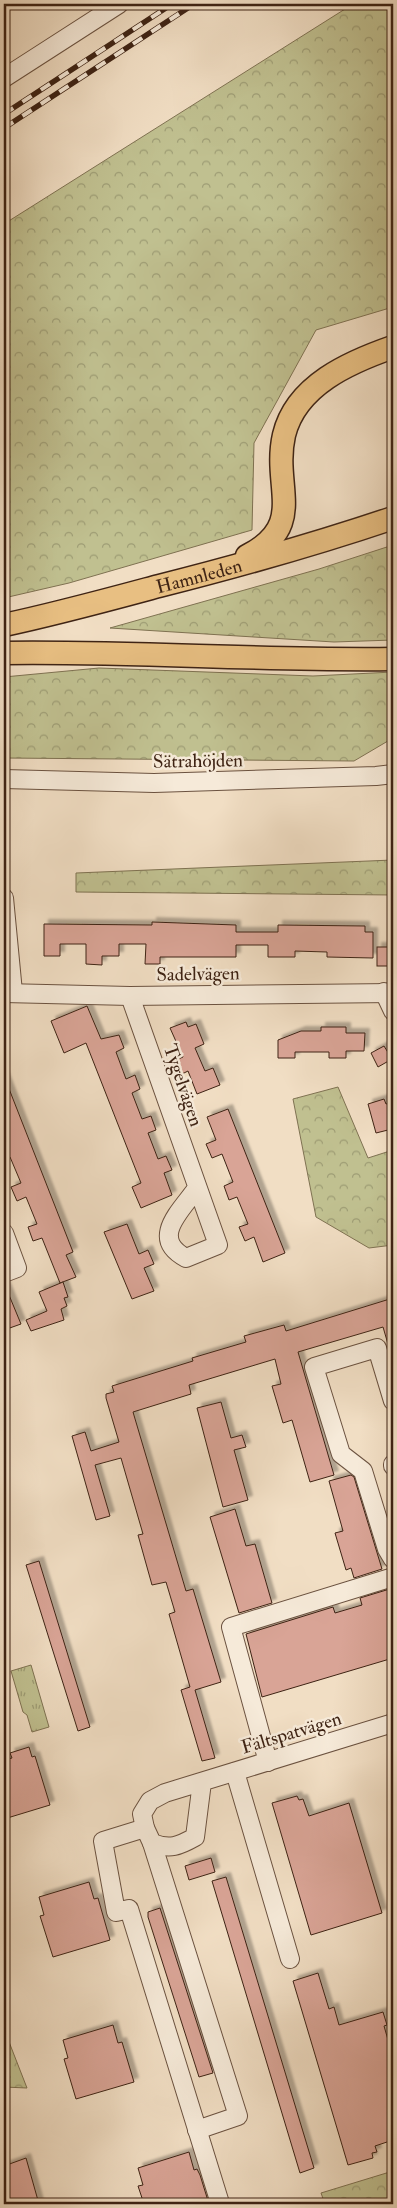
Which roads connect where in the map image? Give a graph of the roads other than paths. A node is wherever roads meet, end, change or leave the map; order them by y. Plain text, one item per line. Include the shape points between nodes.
1 (119, 4) edge
2 (4, 78) edge
3 (393, 347) edge
4 (393, 518) edge
5 (214, 572) junction
6 (4, 624) edge
7 (4, 653) edge
8 (393, 659) edge
9 (393, 774) edge
10 (4, 779) edge
11 (4, 898) edge
12 (9, 992) edge
13 (389, 993) edge
14 (130, 996) junction
15 (393, 1011) edge
16 (197, 1188) dead end
17 (4, 1233) edge
18 (4, 1274) edge
19 (393, 1401) edge
20 (393, 1559) edge
21 (393, 1577) edge
22 (393, 1723) edge
23 (268, 1762) junction
24 (235, 1772) junction
25 (202, 1782) junction
26 (148, 1836) junction
27 (290, 1959) dead end
28 (197, 2130) junction
29 (219, 2200) dead end

1 - 2 street
3 - 5 main road via 339,370 300,404 285,434 282,451 284,514 281,526 263,548
4 - 5 main road, Hamnleden
5 - 6 main road, Hamnleden
7 - 8 main road
9 - 10 street, Sätrahöjden via 154,783
11 - 12 street, Sadelvägen
12 - 14 street, Sadelvägen
13 - 14 street, Sadelvägen
13 - 15 street, Sadelvägen
14 - 16 street, Tygelvägen
17 - 18 street via 17,1268
19 - 20 street via 377,1348 314,1367 340,1454 363,1470
21 - 23 street via 231,1627
22 - 23 street, Fältspatvägen
23 - 24 street, Fältspatvägen
24 - 25 street, Fältspatvägen
24 - 27 street
25 - 26 street, Fältspatvägen via 165,1792 150,1801 142,1814
25 - 26 street via 195,1837 164,1848
26 - 28 street via 238,2116
26 - 28 street via 103,1841 116,1912 129,1909
28 - 29 street

